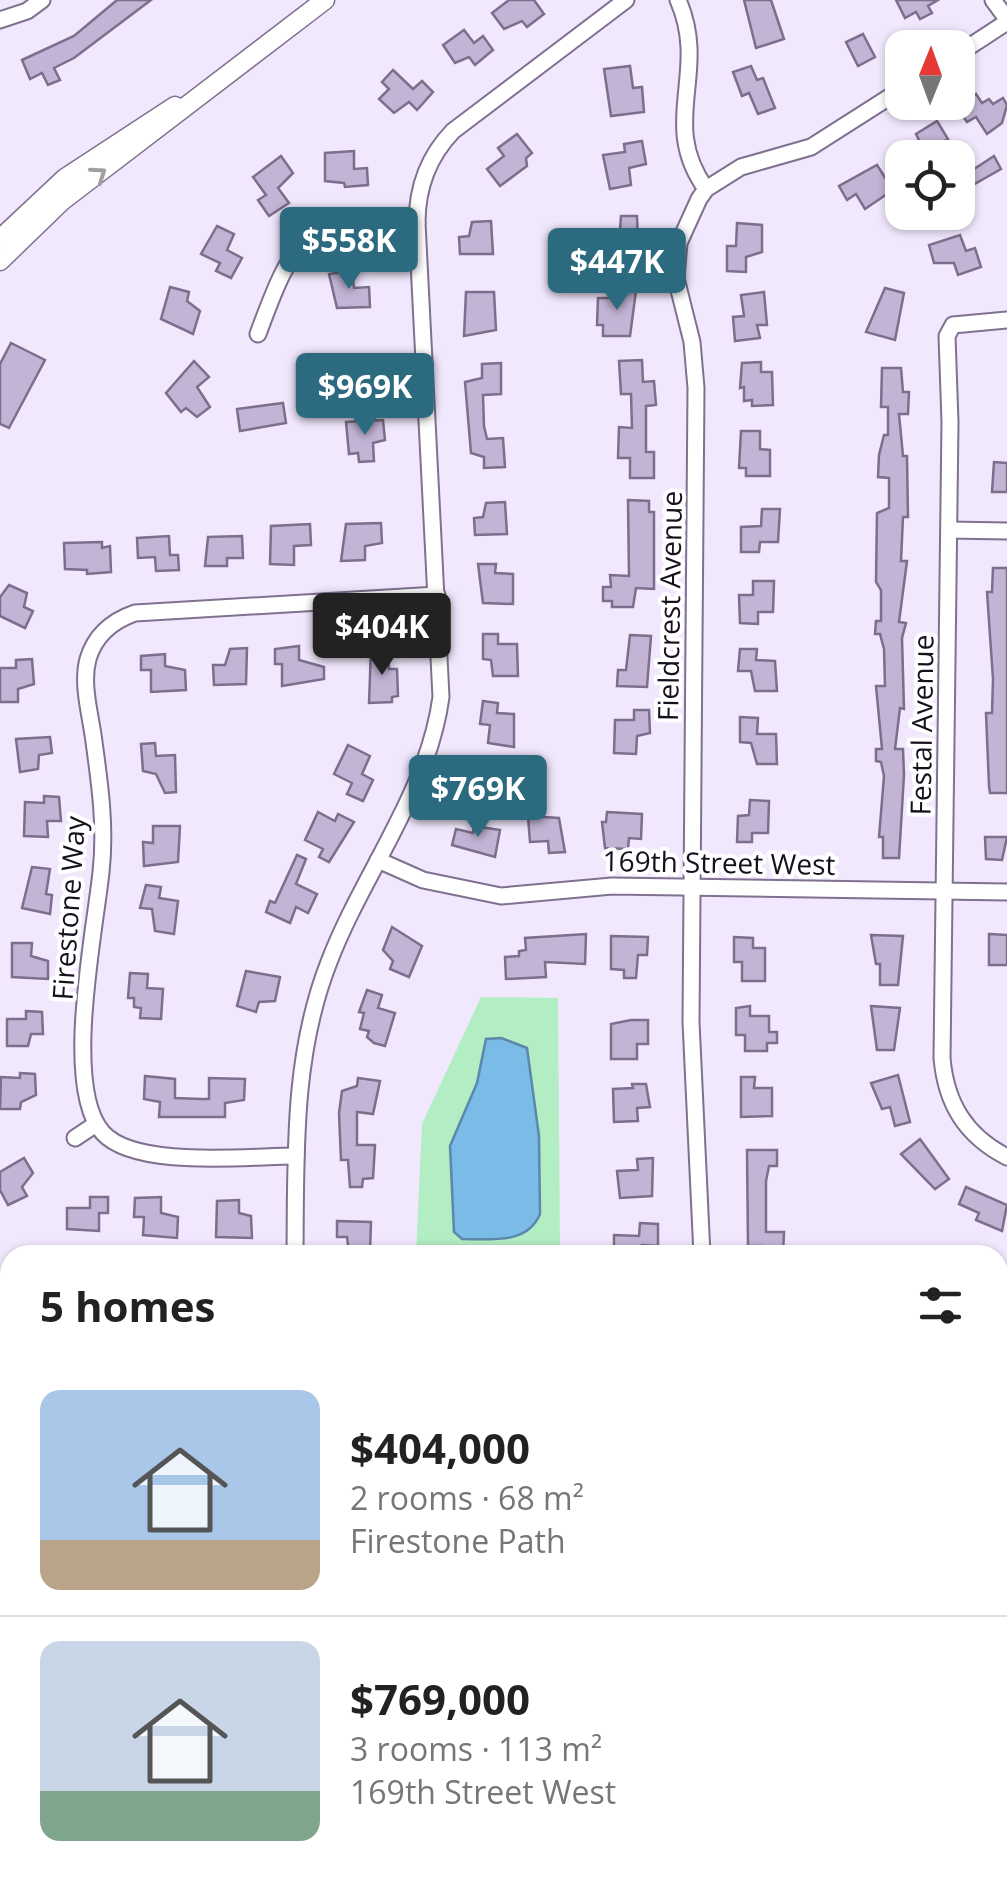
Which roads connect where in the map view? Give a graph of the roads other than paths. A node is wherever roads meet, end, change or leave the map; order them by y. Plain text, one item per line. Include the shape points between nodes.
1 (42, 0) edge
2 (325, 0) edge
3 (626, 0) edge
4 (678, 0) edge
5 (993, 0) edge
6 (0, 20) edge
7 (1007, 21) edge
8 (975, 43) edge
9 (214, 83) junction
10 (885, 100) edge
11 (706, 189) junction
12 (417, 223) junction
13 (0, 239) edge
14 (0, 261) edge
15 (1007, 320) edge
16 (258, 334) dead end
17 (949, 530) junction
18 (1007, 531) edge
19 (437, 596) junction
20 (378, 860) junction
21 (692, 888) junction
22 (944, 891) junction
23 (1007, 892) edge
24 (96, 1124) junction
25 (75, 1138) dead end
26 (296, 1156) junction
27 (1007, 1157) edge
28 (294, 1245) edge
29 (701, 1245) edge

1 - 6 street
2 - 9 street
3 - 12 street via 443,142 423,179
4 - 11 street via 691,60 684,150
5 - 7 street
7 - 8 street
9 - 13 street via 94,155
14 -> 9 street via 62,201
10 - 11 street via 811,147 741,167
11 - 21 street, Fieldcrest Avenue via 679,243 676,278 696,388
12 - 16 street via 314,234 284,264
12 - 19 street
15 - 17 street, Festal Avenue via 965,321 947,336
17 - 18 street
17 - 22 street, Festal Avenue
19 - 20 street via 437,723
19 - 24 street, Firestone Way via 148,611 91,632 86,671 103,824 84,1094
20 - 21 street, 169th Street West via 423,880 501,896 587,887
20 - 26 street via 328,964 311,1020
21 - 22 street, 169th Street West
21 - 29 street, Fieldcrest Avenue via 692,1082
22 - 23 street, 169th Street West
22 - 27 street, Festal Avenue via 944,1079 965,1124
24 - 25 street
24 - 26 street via 120,1146 152,1155
26 - 28 street

